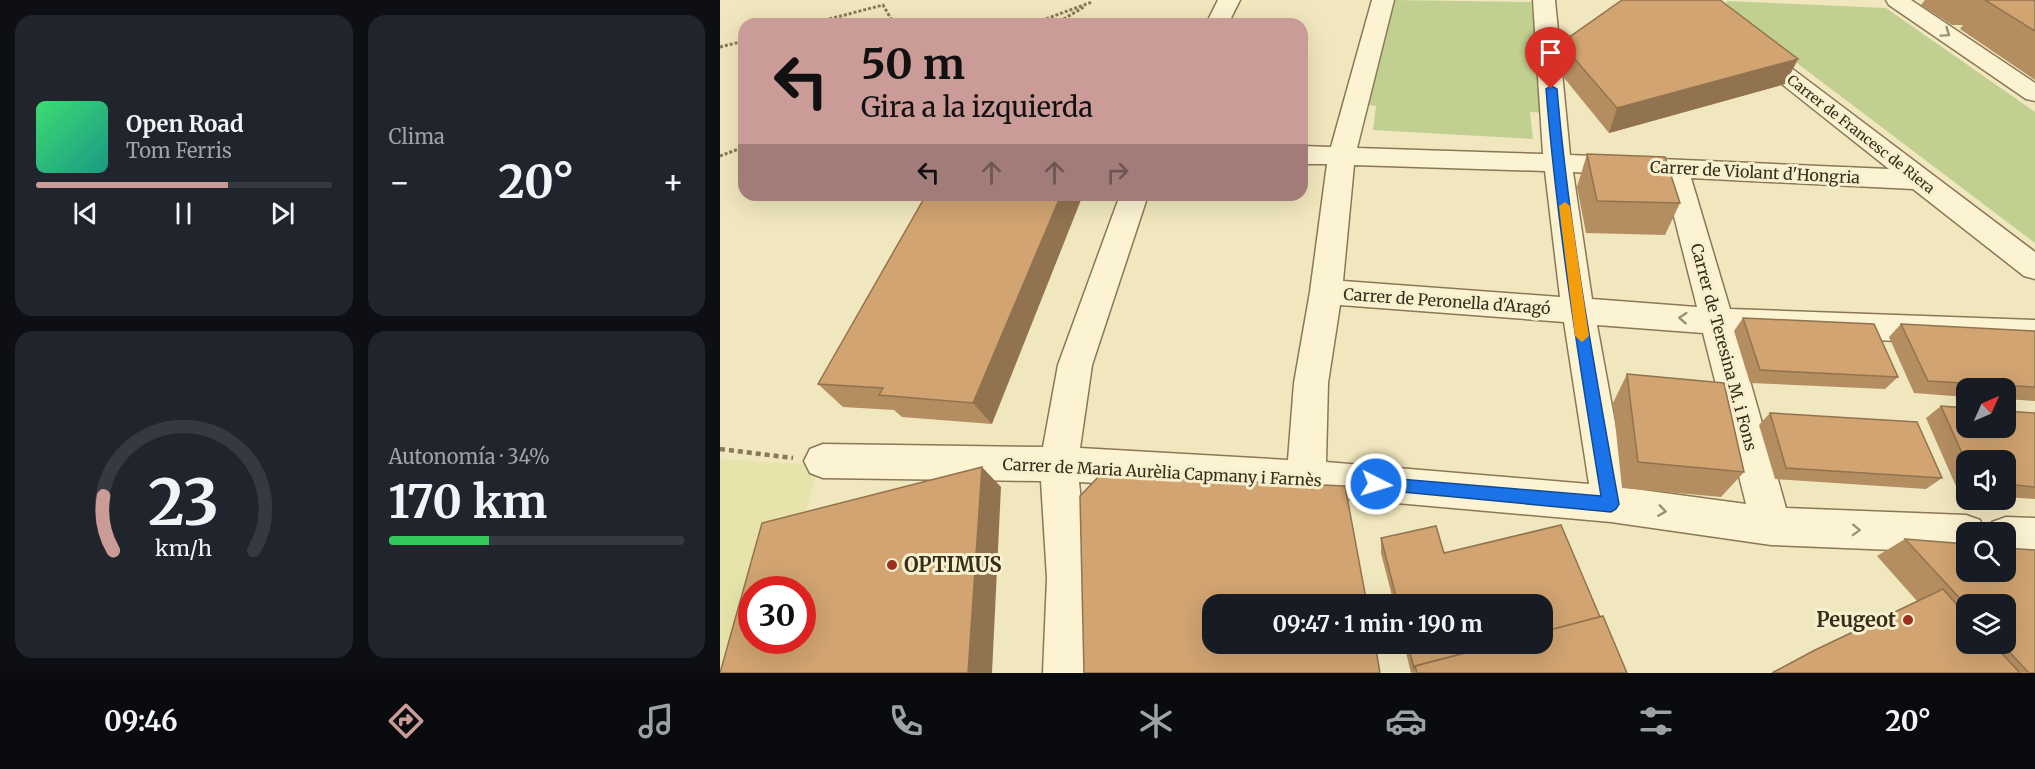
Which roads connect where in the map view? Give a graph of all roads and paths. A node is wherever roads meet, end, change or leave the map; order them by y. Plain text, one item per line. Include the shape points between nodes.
1 (1229, 0) edge
2 (1383, 0) edge
3 (1544, 0) edge
4 (1687, 0) edge
5 (1897, 0) edge
6 (1093, 1) edge
7 (833, 18) edge
8 (891, 18) edge
9 (1048, 18) edge
10 (1065, 18) edge
11 (1220, 18) edge
12 (738, 42) edge
13 (720, 47) edge
14 (2035, 94) edge
15 (738, 149) edge
16 (1308, 154) edge
17 (720, 156) edge
18 (1342, 156) junction
19 (1559, 163) junction
20 (1674, 169) junction
21 (1921, 180) junction
22 (1132, 201) edge
23 (2035, 268) edge
24 (1326, 292) junction
25 (1578, 310) junction
26 (1717, 321) junction
27 (2035, 333) edge
28 (720, 449) edge
29 (823, 461) joint
30 (1059, 464) junction
31 (1306, 478) junction
32 (1611, 504) junction
33 (1771, 526) junction
34 (1956, 534) edge
35 (2016, 536) edge
36 (2035, 537) edge
37 (1065, 673) edge

1 - 11 street
2 - 18 street
3 - 19 street
4 - 21 street, Carrer de Francesc de Riera
5 -> 14 street
6 - 9 path
6 - 10 path
7 - 8 path via 883,5
12 - 13 path
15 - 17 path
16 - 18 street, Carrer de Violant d'Hongria
18 - 19 street, Carrer de Violant d'Hongria
18 - 24 street
19 - 20 street, Carrer de Violant d'Hongria
19 - 25 street
20 - 21 street, Carrer de Violant d'Hongria
20 - 26 street, Carrer de Teresina M. i Fons
21 - 23 street, Carrer de Francesc de Riera
22 - 30 street via 1075,365
24 - 25 street, Carrer de Peronella d'Aragó
24 - 31 street via 1311,383
26 -> 25 street, Carrer de Peronella d'Aragó
25 - 32 street
26 - 27 street, Carrer de Peronella d'Aragó
26 - 33 street, Carrer de Teresina M. i Fons
28 - 29 path
29 - 30 street, Carrer de Maria Aurèlia Capmany i Farnès
30 - 31 street, Carrer de Maria Aurèlia Capmany i Farnès
30 - 37 street via 1068,578
31 - 32 street, Carrer de Maria Aurèlia Capmany i Farnès
32 -> 33 street, Carrer de Maria Aurèlia Capmany i Farnès
33 -> 34 street, Carrer de Maria Aurèlia Capmany i Farnès
35 - 36 street

